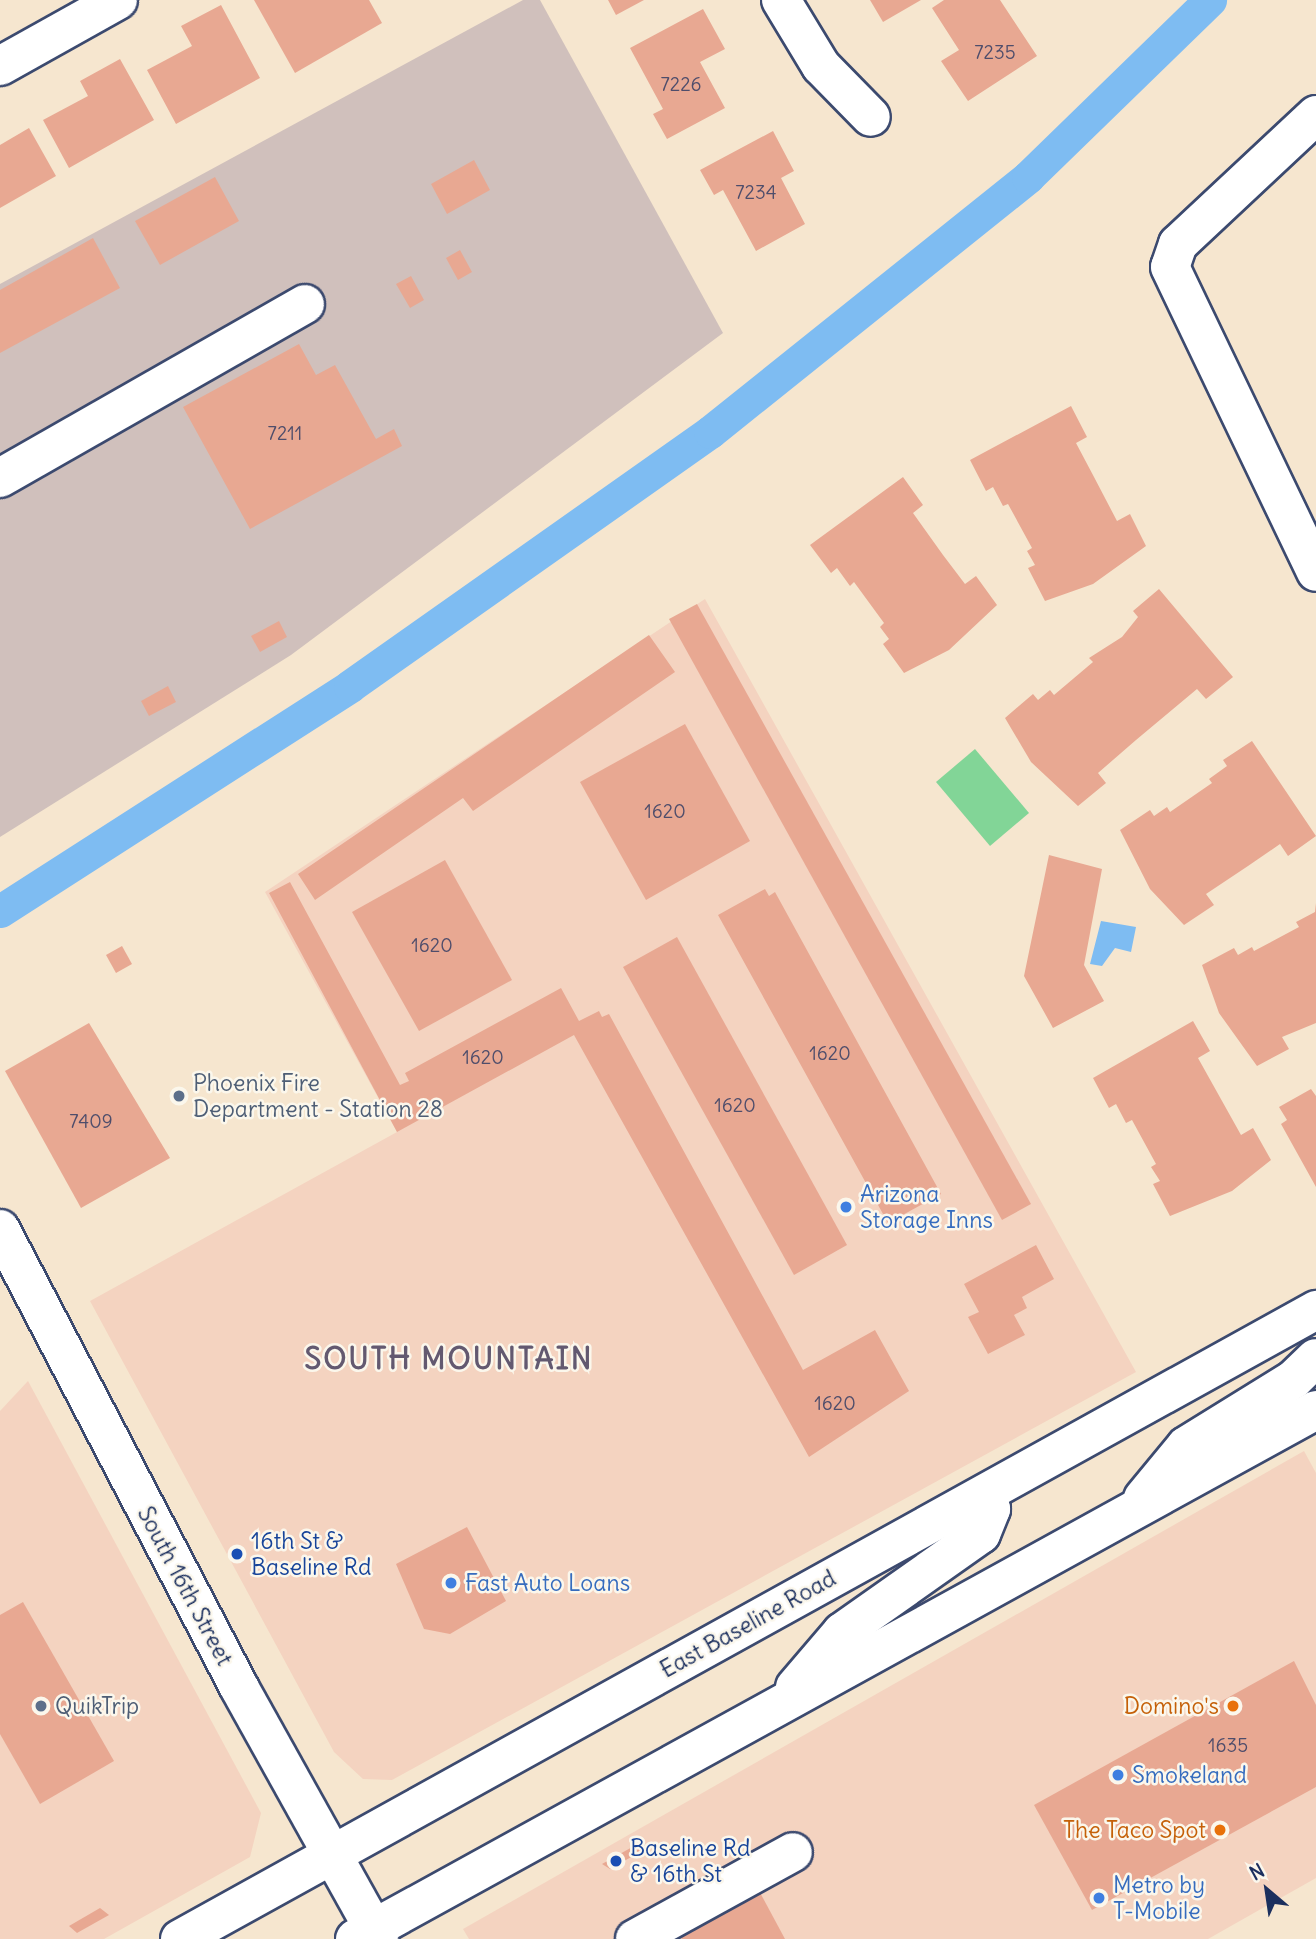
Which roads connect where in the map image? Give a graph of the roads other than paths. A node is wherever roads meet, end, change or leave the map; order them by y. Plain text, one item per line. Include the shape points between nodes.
1 (118, 0) edge
2 (781, 0) edge
3 (0, 66) edge
4 (1316, 115) edge
5 (871, 117) dead end
6 (305, 304) dead end
7 (0, 478) edge
8 (1316, 572) edge
9 (0, 1229) edge
10 (1316, 1310) edge
11 (1316, 1358) edge
12 (1316, 1410) edge
13 (986, 1494) junction
14 (1130, 1513) junction
15 (780, 1705) junction
16 (793, 1852) dead end
17 (331, 1853) junction
18 (369, 1936) edge
19 (180, 1939) edge
20 (635, 1939) edge

1 - 3 main road
2 - 5 main road via 821,66
4 - 8 main road via 1178,244 1170,267
6 - 7 main road
9 - 17 main road, South 16th Street
10 - 13 main road, East Baseline Road
11 - 14 main road via 1186,1446
12 - 14 main road
13 - 15 main road via 991,1509 981,1534 842,1632
13 - 17 main road, East Baseline Road
14 - 15 main road
15 - 18 main road
16 - 20 main road
17 - 18 main road, South 16th Street
17 - 19 main road, East Baseline Road

